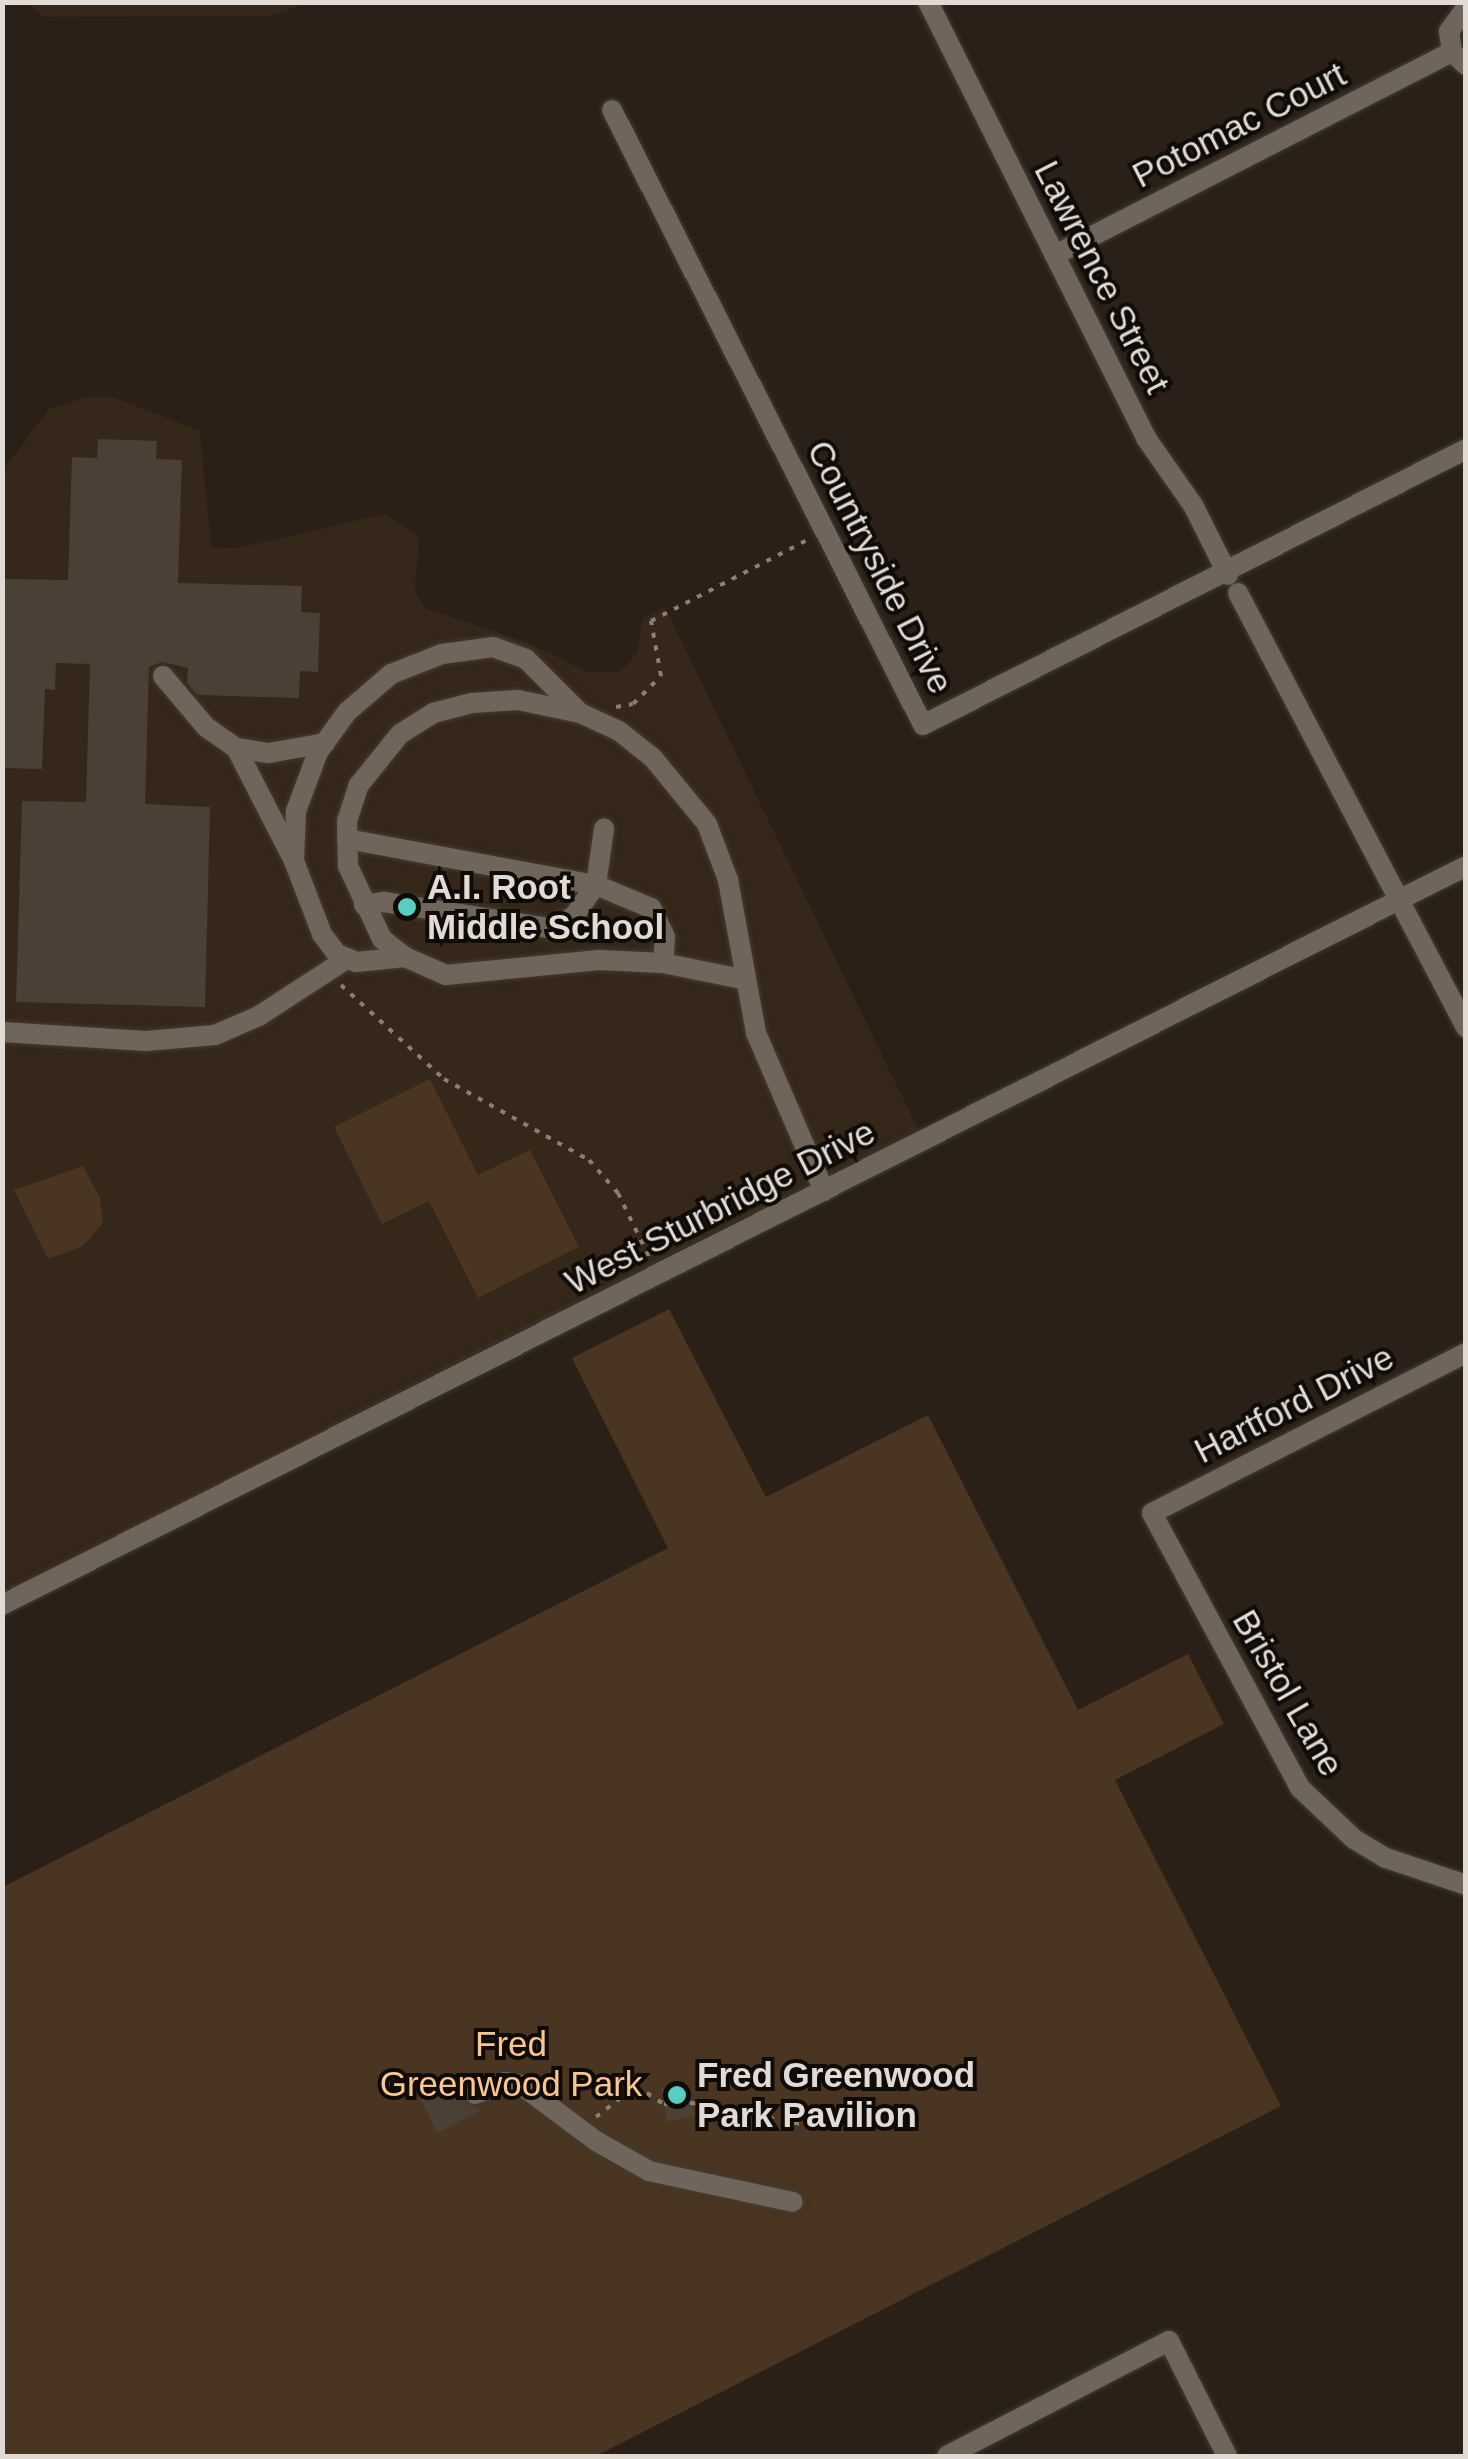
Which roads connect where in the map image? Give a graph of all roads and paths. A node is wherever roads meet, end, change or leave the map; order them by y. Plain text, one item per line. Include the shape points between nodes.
1 (928, 2) edge
2 (1466, 8) edge
3 (1459, 58) edge
4 (612, 110) dead end
5 (1055, 254) junction
6 (1466, 449) edge
7 (825, 531) junction
8 (1231, 580) junction
9 (163, 676) dead end
10 (578, 710) junction
11 (325, 743) junction
12 (236, 748) junction
13 (604, 828) dead end
14 (347, 838) junction
15 (294, 861) junction
16 (1466, 866) edge
17 (596, 885) junction
18 (1398, 900) junction
19 (364, 905) junction
20 (405, 957) junction
21 (348, 958) junction
22 (663, 962) junction
23 (328, 976) junction
24 (742, 979) junction
25 (1466, 1028) edge
26 (2, 1032) edge
27 (824, 1191) junction
28 (657, 1274) junction
29 (1466, 1353) edge
30 (1152, 1513) joint
31 (2, 1605) edge
32 (1466, 1885) edge
33 (475, 2094) dead end
34 (818, 2128) dead end
35 (584, 2132) junction
36 (793, 2202) dead end
37 (947, 2456) edge
38 (1227, 2456) edge

1 - 5 street, Lawrence Street
2 - 3 street, Potomac Court via 1448,31
3 - 5 street, Potomac Court
4 - 7 street, Countryside Drive
5 - 8 street, Lawrence Street via 1146,438 1193,505
6 - 8 street, Countryside Drive
7 - 8 street, Countryside Drive via 923,725
7 - 10 path via 652,621 661,676 651,692 634,704
8 - 18 street, Lawrence Street
9 - 12 street via 206,727
10 - 11 street via 526,659 494,647 442,654 391,674 346,712
10 - 14 street via 518,700 433,713 383,748 359,785
10 - 24 street via 619,730 653,758 707,824 728,880
11 - 12 street via 269,754
11 - 15 street via 296,811
12 - 15 street
13 - 17 street
14 - 17 street
14 - 19 street via 348,866
15 - 21 street via 322,934
16 - 18 street, West Sturbridge Drive
17 - 19 street via 574,916 554,929 384,902
17 - 22 street via 651,908 665,937
18 - 25 street, Lawrence Street
18 - 27 street, West Sturbridge Drive
19 - 20 street via 382,939
20 - 21 street
20 - 22 street via 446,975 541,963
21 - 23 street
22 - 24 street
23 - 26 street via 215,1035 146,1041
23 - 28 path via 444,1079 589,1160 618,1193
24 - 27 street via 776,1086
27 - 28 street, West Sturbridge Drive
28 - 31 street, West Sturbridge Drive
29 - 30 street, Hartford Drive
30 - 32 street, Bristol Lane via 1300,1788 1386,1858
33 - 35 street via 505,2082 522,2084
34 - 35 path via 692,2103 664,2104 636,2086 609,2101
35 - 36 street via 648,2171
37 - 38 street via 1169,2342

